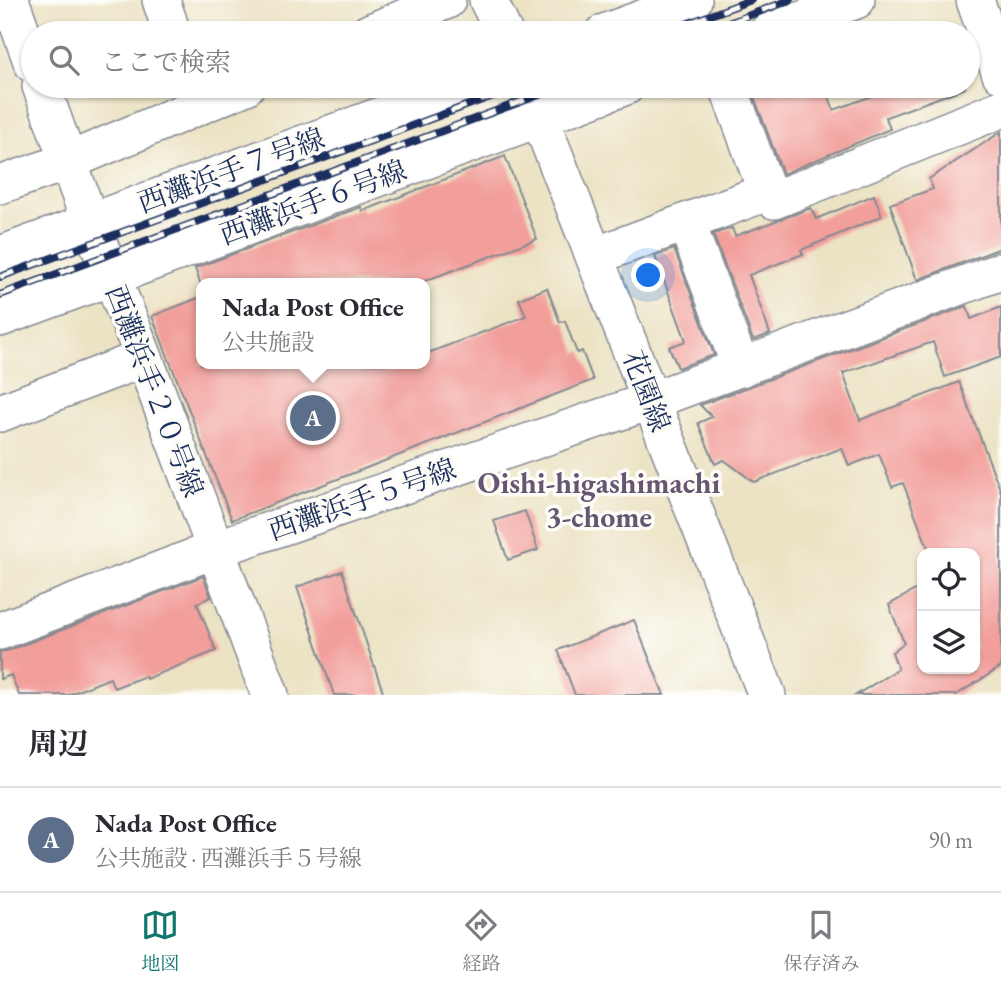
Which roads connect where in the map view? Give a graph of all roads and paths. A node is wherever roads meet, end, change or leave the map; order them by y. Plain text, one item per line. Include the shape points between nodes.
1 (10, 0) edge
2 (161, 0) edge
3 (447, 0) edge
4 (488, 0) edge
5 (693, 0) edge
6 (856, 0) edge
7 (975, 0) edge
8 (168, 21) edge
9 (397, 21) edge
10 (498, 21) edge
11 (636, 21) edge
12 (799, 21) edge
13 (21, 31) edge
14 (1001, 74) edge
15 (45, 98) edge
16 (189, 98) edge
17 (429, 98) edge
18 (557, 98) edge
19 (732, 98) edge
20 (534, 102) edge
21 (1001, 109) edge
22 (69, 161) junction
23 (0, 185) edge
24 (767, 192) junction
25 (90, 222) junction
26 (686, 222) junction
27 (0, 255) edge
28 (594, 256) junction
29 (1001, 271) edge
30 (110, 277) junction
31 (0, 318) edge
32 (144, 358) junction
33 (741, 368) junction
34 (650, 401) junction
35 (0, 413) edge
36 (216, 549) junction
37 (0, 631) edge
38 (270, 695) edge
39 (767, 695) edge

1 - 13 street
2 - 8 street
3 - 9 street
4 - 10 street
5 - 11 street
6 - 12 street
7 - 14 street
15 - 22 street, 西灘浜手２０号線
16 - 22 street
17 - 25 street, 西灘浜手７号線
18 - 20 street, 西灘浜手６号線
19 - 24 street
20 - 28 street, 花園線
20 - 30 street, 西灘浜手６号線
21 - 24 street via 774,200
22 - 23 street
22 - 25 street, 西灘浜手２０号線
24 - 26 street
25 - 27 street, 西灘浜手７号線
25 - 30 street, 西灘浜手２０号線
26 - 28 street
26 - 33 street
28 - 34 street, 花園線
29 - 33 street, 西灘浜手５号線
30 - 31 street, 西灘浜手６号線
30 - 32 street, 西灘浜手２０号線
32 - 35 street
32 - 36 street, 西灘浜手２０号線
33 - 34 street, 西灘浜手５号線
34 - 36 street, 西灘浜手５号線
34 - 39 street, 花園線
36 - 37 street, 西灘浜手５号線
36 - 38 street, 西灘浜手２０号線

